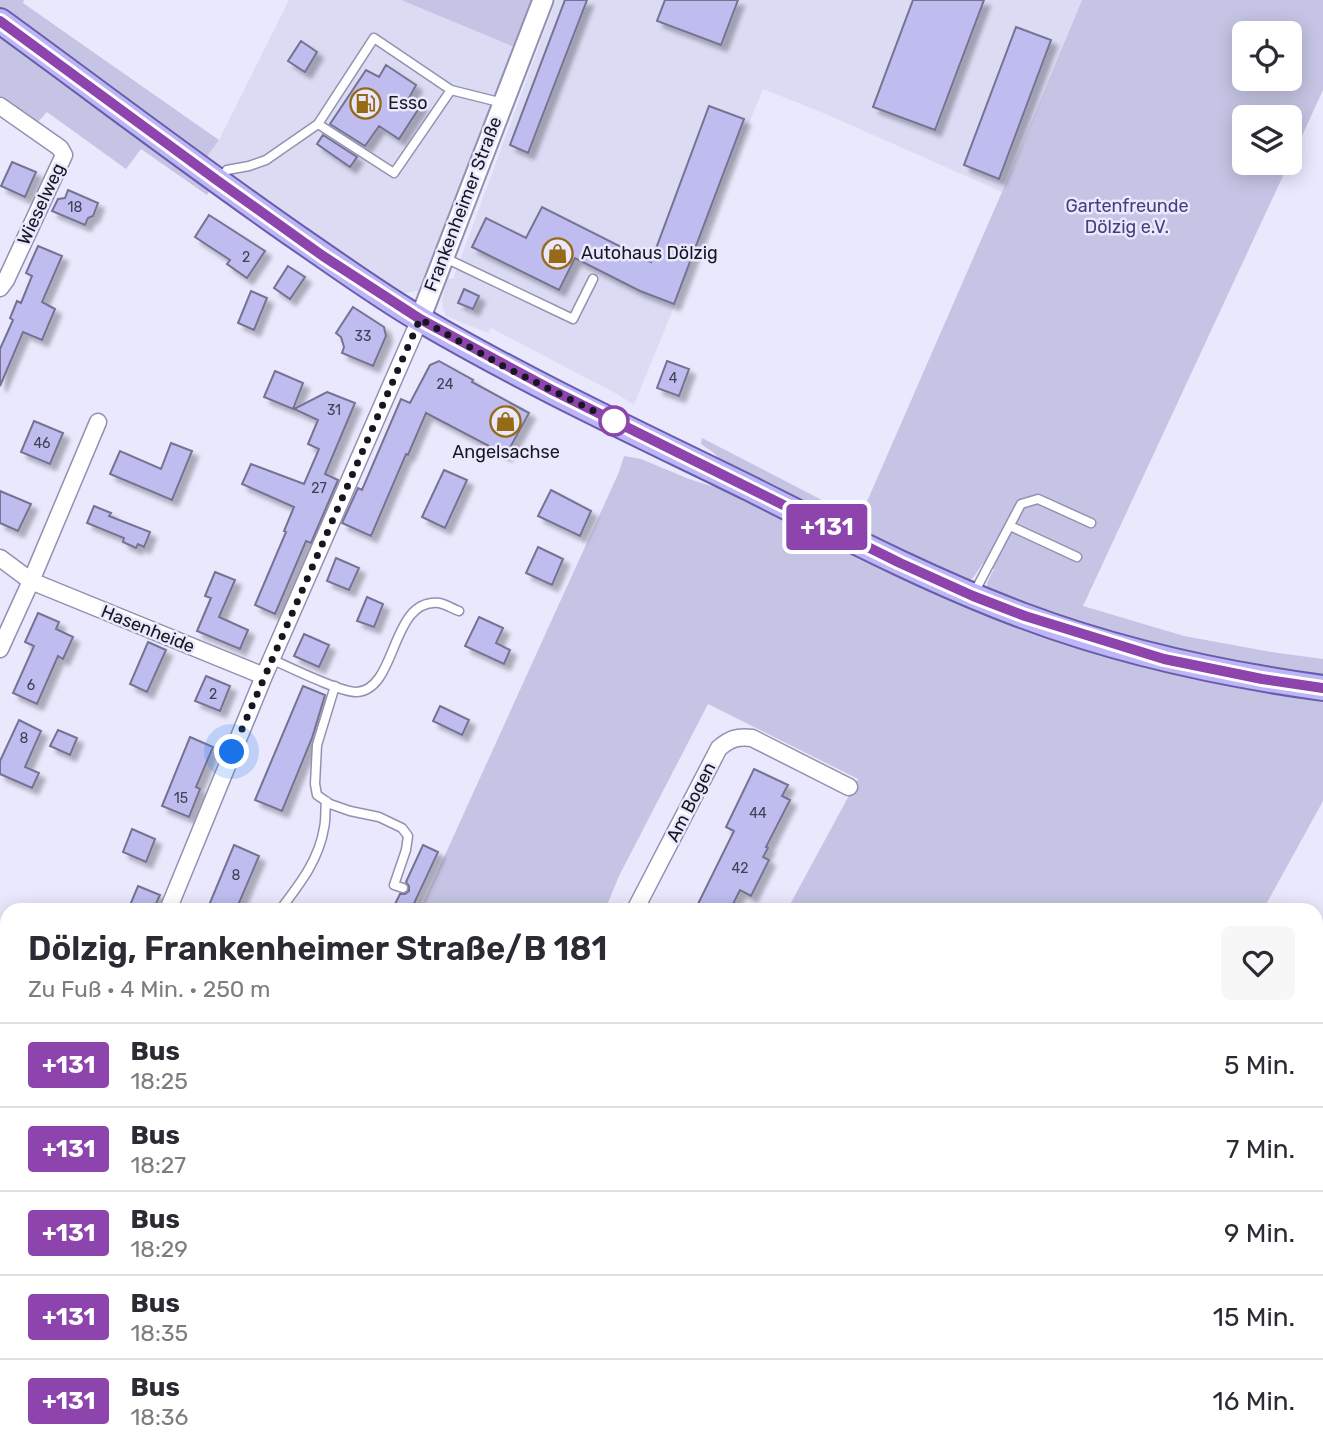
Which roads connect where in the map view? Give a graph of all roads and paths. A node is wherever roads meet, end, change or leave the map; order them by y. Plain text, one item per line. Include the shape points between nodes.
1 (544, 0) edge
2 (0, 21) edge
3 (452, 90) junction
4 (503, 103) junction
5 (0, 106) edge
6 (318, 124) junction
7 (218, 181) junction
8 (443, 257) junction
9 (593, 279) dead end
10 (0, 288) edge
11 (420, 319) junction
12 (98, 422) dead end
13 (1091, 523) dead end
14 (1010, 526) junction
15 (1077, 557) dead end
16 (0, 558) edge
17 (32, 581) junction
18 (973, 596) junction
19 (459, 611) dead end
20 (0, 649) edge
21 (271, 659) junction
22 (264, 676) junction
23 (335, 686) junction
24 (1323, 688) edge
25 (849, 787) dead end
26 (326, 801) junction
27 (403, 888) dead end
28 (171, 903) edge
29 (286, 903) edge
30 (639, 903) edge

1 - 4 street, Frankenheimer Straße
2 - 7 main road
3 - 4 lane
3 - 6 lane via 394,173
3 - 6 lane via 374,38
4 - 8 street, Frankenheimer Straße
5 - 10 street, Wieselweg via 64,155
6 - 7 lane via 266,160 227,170
7 - 11 main road
8 - 9 lane via 573,319
8 - 11 street, Frankenheimer Straße
11 - 18 main road via 505,367
11 - 21 street, Frankenheimer Straße
12 - 17 street
13 - 14 lane via 1038,499 1021,504
14 - 15 lane
14 - 18 lane
16 - 17 street, Hasenheide
17 - 20 street
17 - 22 street, Hasenheide
18 - 24 main road via 1131,649 1211,670
19 - 23 lane via 439,603 422,606 408,617 378,680 357,692
21 - 22 street, Frankenheimer Straße
21 - 23 lane
22 - 28 street, Frankenheimer Straße
23 - 26 lane via 317,745 315,784 317,794
25 - 30 street, Am Bogen via 752,738 729,740 719,748
26 - 27 lane via 402,828 408,836 394,885
26 - 29 lane via 318,850

